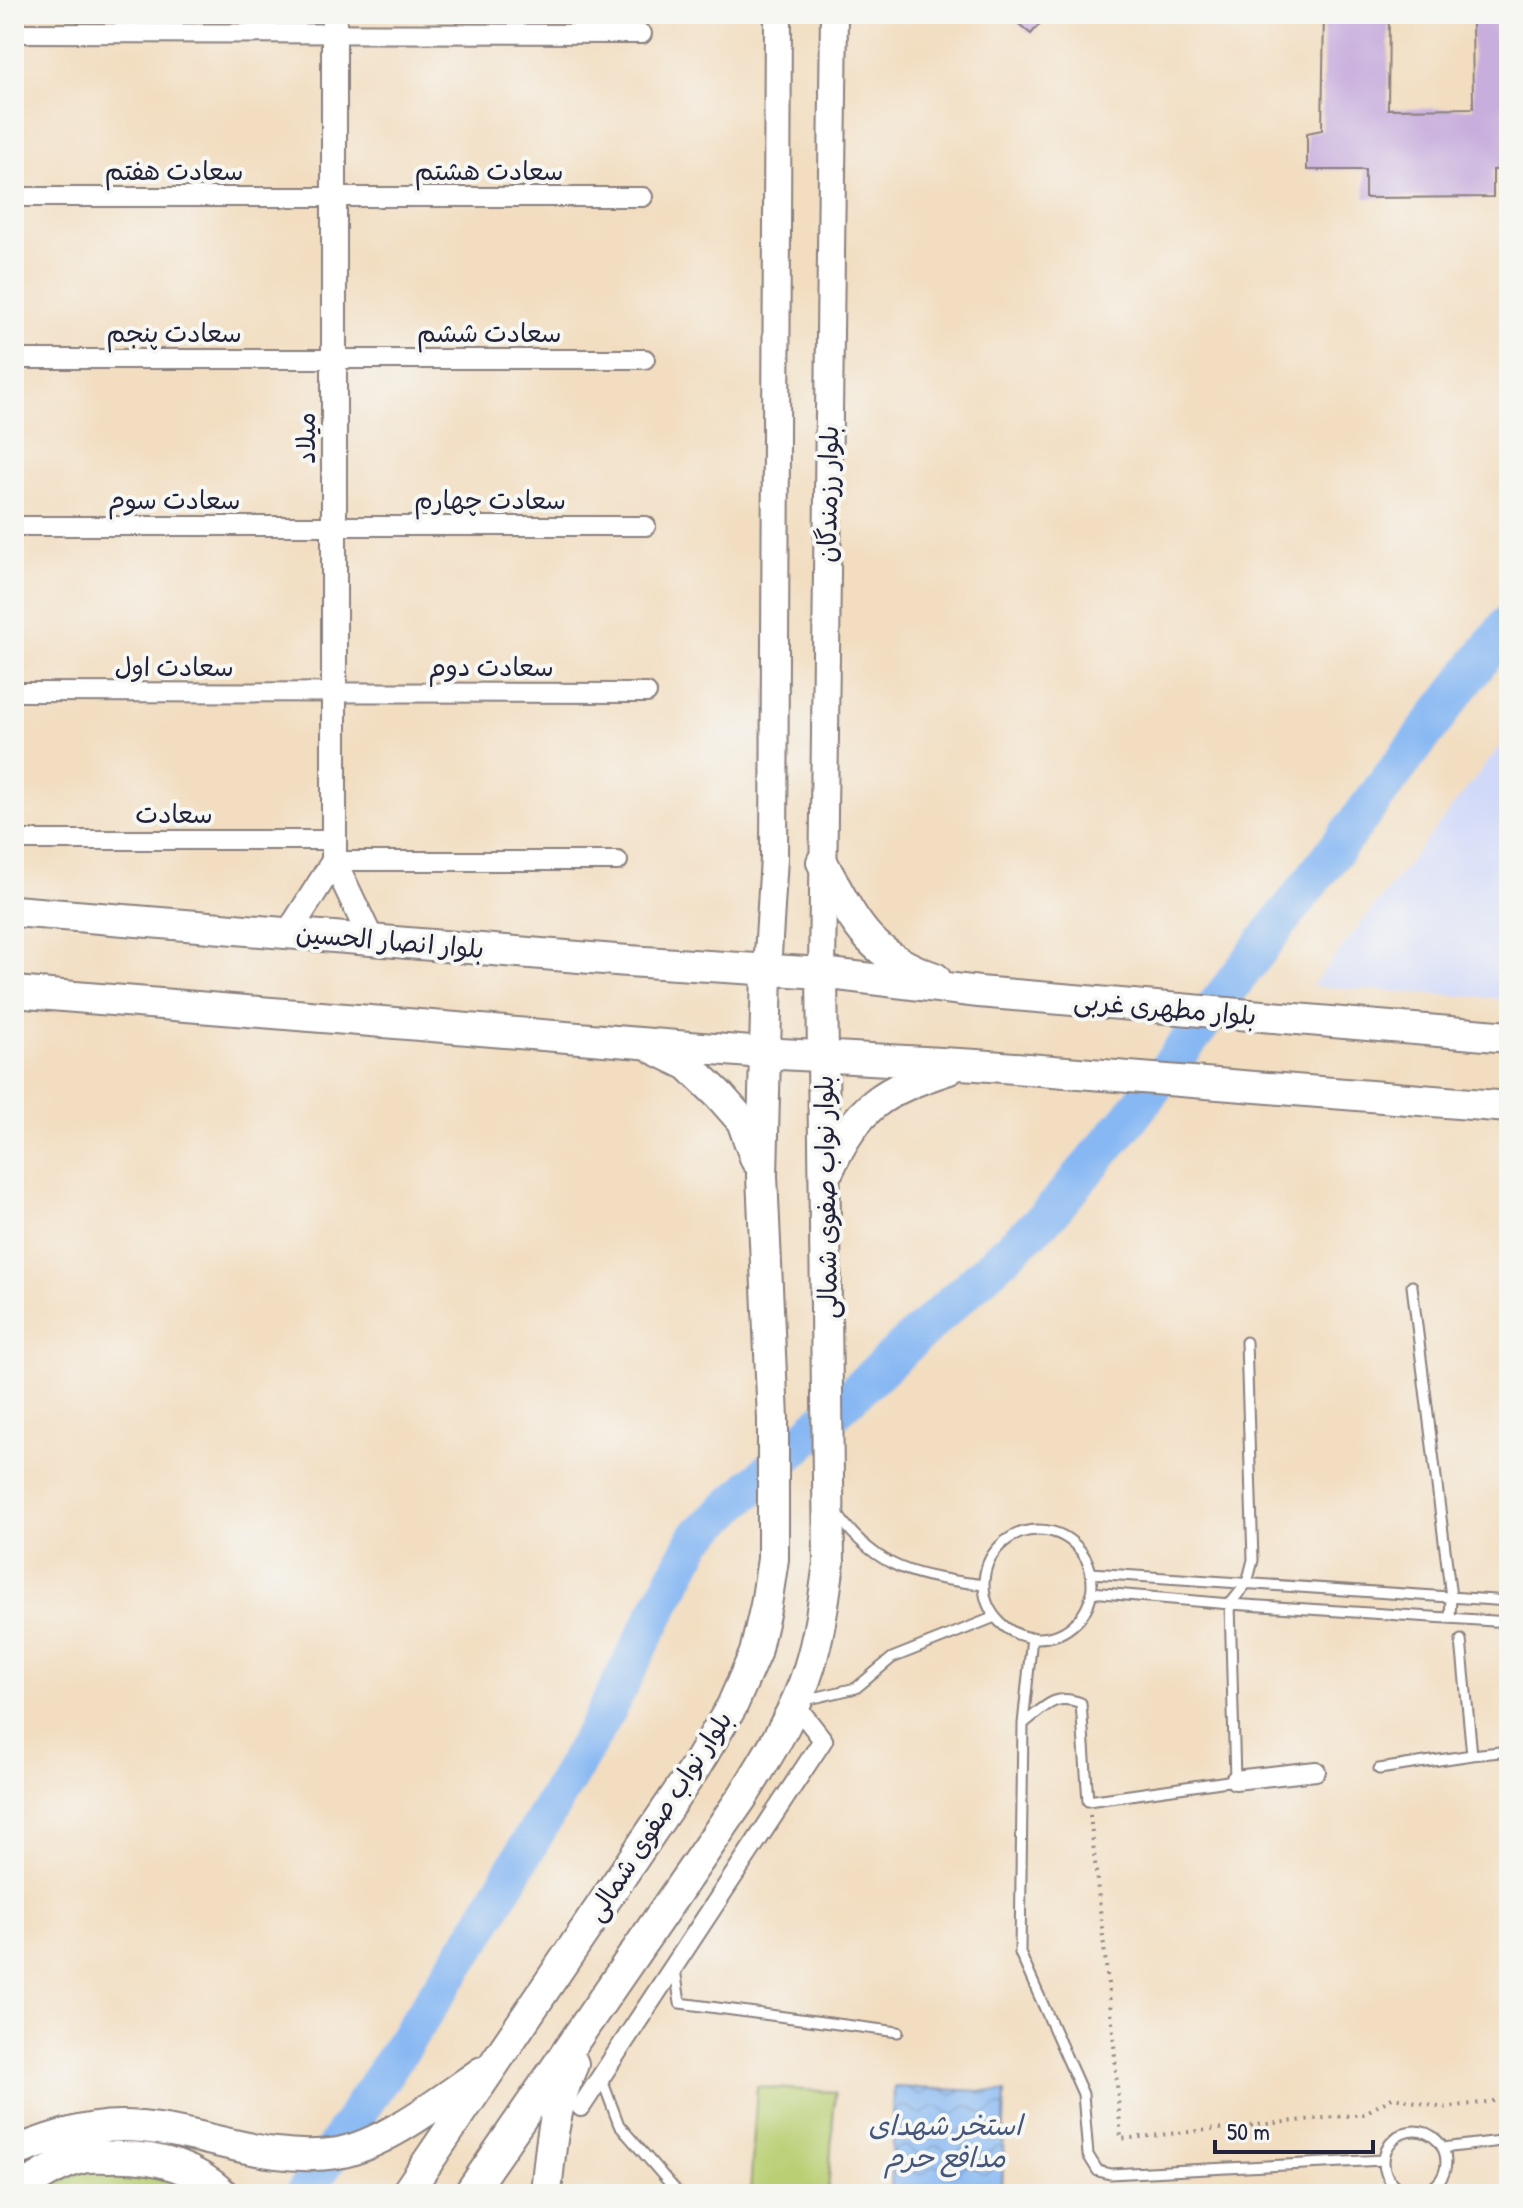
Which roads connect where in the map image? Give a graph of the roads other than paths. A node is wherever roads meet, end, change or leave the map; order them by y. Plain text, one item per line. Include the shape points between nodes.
1 (778, 14) edge
2 (834, 14) edge
3 (334, 24) edge
4 (14, 33) edge
5 (642, 34) dead end
6 (14, 197) edge
7 (334, 197) junction
8 (643, 197) dead end
9 (14, 359) edge
10 (334, 359) junction
11 (645, 359) dead end
12 (14, 526) edge
13 (334, 526) junction
14 (646, 526) dead end
15 (14, 692) edge
16 (334, 693) junction
17 (647, 693) dead end
18 (14, 840) edge
19 (334, 851) junction
20 (618, 861) dead end
21 (822, 862) junction
22 (14, 911) edge
23 (289, 932) junction
24 (371, 939) junction
25 (767, 971) junction
26 (822, 973) junction
27 (14, 992) edge
28 (979, 992) junction
29 (1509, 1037) edge
30 (618, 1040) junction
31 (763, 1053) junction
32 (824, 1056) junction
33 (961, 1065) junction
34 (1509, 1107) edge
35 (762, 1176) junction
36 (824, 1178) junction
37 (1412, 1286) dead end
38 (1246, 1342) dead end
39 (829, 1503) junction
40 (1091, 1573) junction
41 (1247, 1583) junction
42 (984, 1585) junction
43 (1091, 1592) junction
44 (1451, 1597) junction
45 (1509, 1601) edge
46 (1230, 1604) junction
47 (995, 1617) junction
48 (1450, 1618) junction
49 (1509, 1622) edge
50 (1032, 1637) junction
51 (1461, 1640) dead end
52 (794, 1703) junction
53 (1023, 1724) junction
54 (1509, 1751) edge
55 (1472, 1755) junction
56 (1379, 1769) dead end
57 (1316, 1771) dead end
58 (1235, 1780) junction
59 (674, 1966) junction
60 (603, 2002) junction
61 (898, 2032) dead end
62 (496, 2062) junction
63 (601, 2077) junction
64 (581, 2107) dead end
65 (1509, 2140) edge
66 (1443, 2148) junction
67 (14, 2152) edge
68 (1383, 2160) junction
69 (214, 2186) edge
70 (17, 2194) edge
71 (406, 2194) edge
72 (469, 2194) edge
73 (546, 2194) edge
74 (679, 2194) edge
75 (1418, 2194) edge

1 - 25 main road, بلوار رزمندگان via 774,858
2 - 21 main road, بلوار رزمندگان
3 - 4 street
3 - 5 street
3 - 7 street, میلاد
6 - 7 street, سعادت هفتم
7 - 8 street, سعادت هشتم
7 - 10 street, میلاد
9 - 10 street, سعادت پنجم
10 - 11 street, سعادت ششم
10 - 13 street, میلاد
12 - 13 street, سعادت سوم
13 - 14 street, سعادت چهارم
13 - 16 street, میلاد
15 - 16 street, سعادت اول
16 - 17 street, سعادت دوم
16 - 19 street, میلاد
18 - 19 street, سعادت
19 - 20 street, سعادت
19 - 23 street
19 - 24 street
21 - 26 main road, بلوار رزمندگان
21 - 28 main road via 851,917 876,948 916,972
22 - 23 main road, بلوار انصار الحسین
23 - 24 main road, بلوار انصار الحسین
24 - 25 main road, بلوار انصار الحسین
25 - 26 main road, بلوار انصار الحسین
25 - 31 main road, بلوار نواب صفوی شمالی
26 - 28 main road, بلوار مطهری غربی
26 - 32 main road, بلوار نواب صفوی شمالی
27 - 30 main road
28 - 29 main road, بلوار مطهری غربی
30 - 31 main road
30 - 35 main road via 656,1049 688,1065 742,1121
31 - 32 main road
31 - 35 main road, بلوار نواب صفوی شمالی
32 - 33 main road
32 - 36 main road, بلوار نواب صفوی شمالی
33 - 34 main road
33 - 36 main road via 888,1092 858,1116
35 - 62 main road, بلوار نواب صفوی شمالی via 773,1419 773,1559 755,1653 732,1706 696,1766
36 - 39 main road, بلوار نواب صفوی شمالی
37 - 44 lane
38 - 41 lane via 1253,1560
39 - 42 lane via 853,1536 887,1562 917,1575
39 - 52 main road, بلوار نواب صفوی شمالی via 822,1615 809,1670
40 - 41 lane
40 - 42 lane via 1072,1542 1037,1530 1005,1540 993,1553
40 - 43 lane
41 - 44 lane
41 - 46 lane
42 - 47 lane
43 - 46 lane
43 - 50 lane via 1074,1624 1058,1634
44 - 45 lane
44 - 48 lane
46 - 48 lane
46 - 58 lane
47 - 50 lane
47 - 52 lane via 892,1658 856,1688
48 - 49 lane
50 - 53 lane
51 - 55 lane
52 - 59 street via 823,1740
52 - 60 main road, بلوار نواب صفوی شمالی via 743,1796
53 - 58 lane via 1054,1700 1068,1697 1081,1703 1088,1801
53 - 68 lane via 1020,1953 1083,2094 1088,2155 1098,2171
54 - 55 lane
55 - 56 lane
57 - 58 street
59 - 61 lane via 680,2003
59 - 63 street
60 - 72 main road, بلوار نواب صفوی شمالی
60 - 73 main road via 565,2082 551,2133
62 - 67 main road via 411,2120 340,2153 283,2155 121,2126 66,2133
62 - 71 main road, بلوار نواب صفوی شمالی
63 - 64 street
63 - 74 lane via 619,2125
65 - 66 lane
66 - 68 lane via 1430,2134 1410,2130 1391,2140
66 - 75 lane via 1442,2177
68 - 75 lane via 1384,2171 1397,2188
69 - 70 main road via 183,2167 133,2156 82,2158 29,2182

